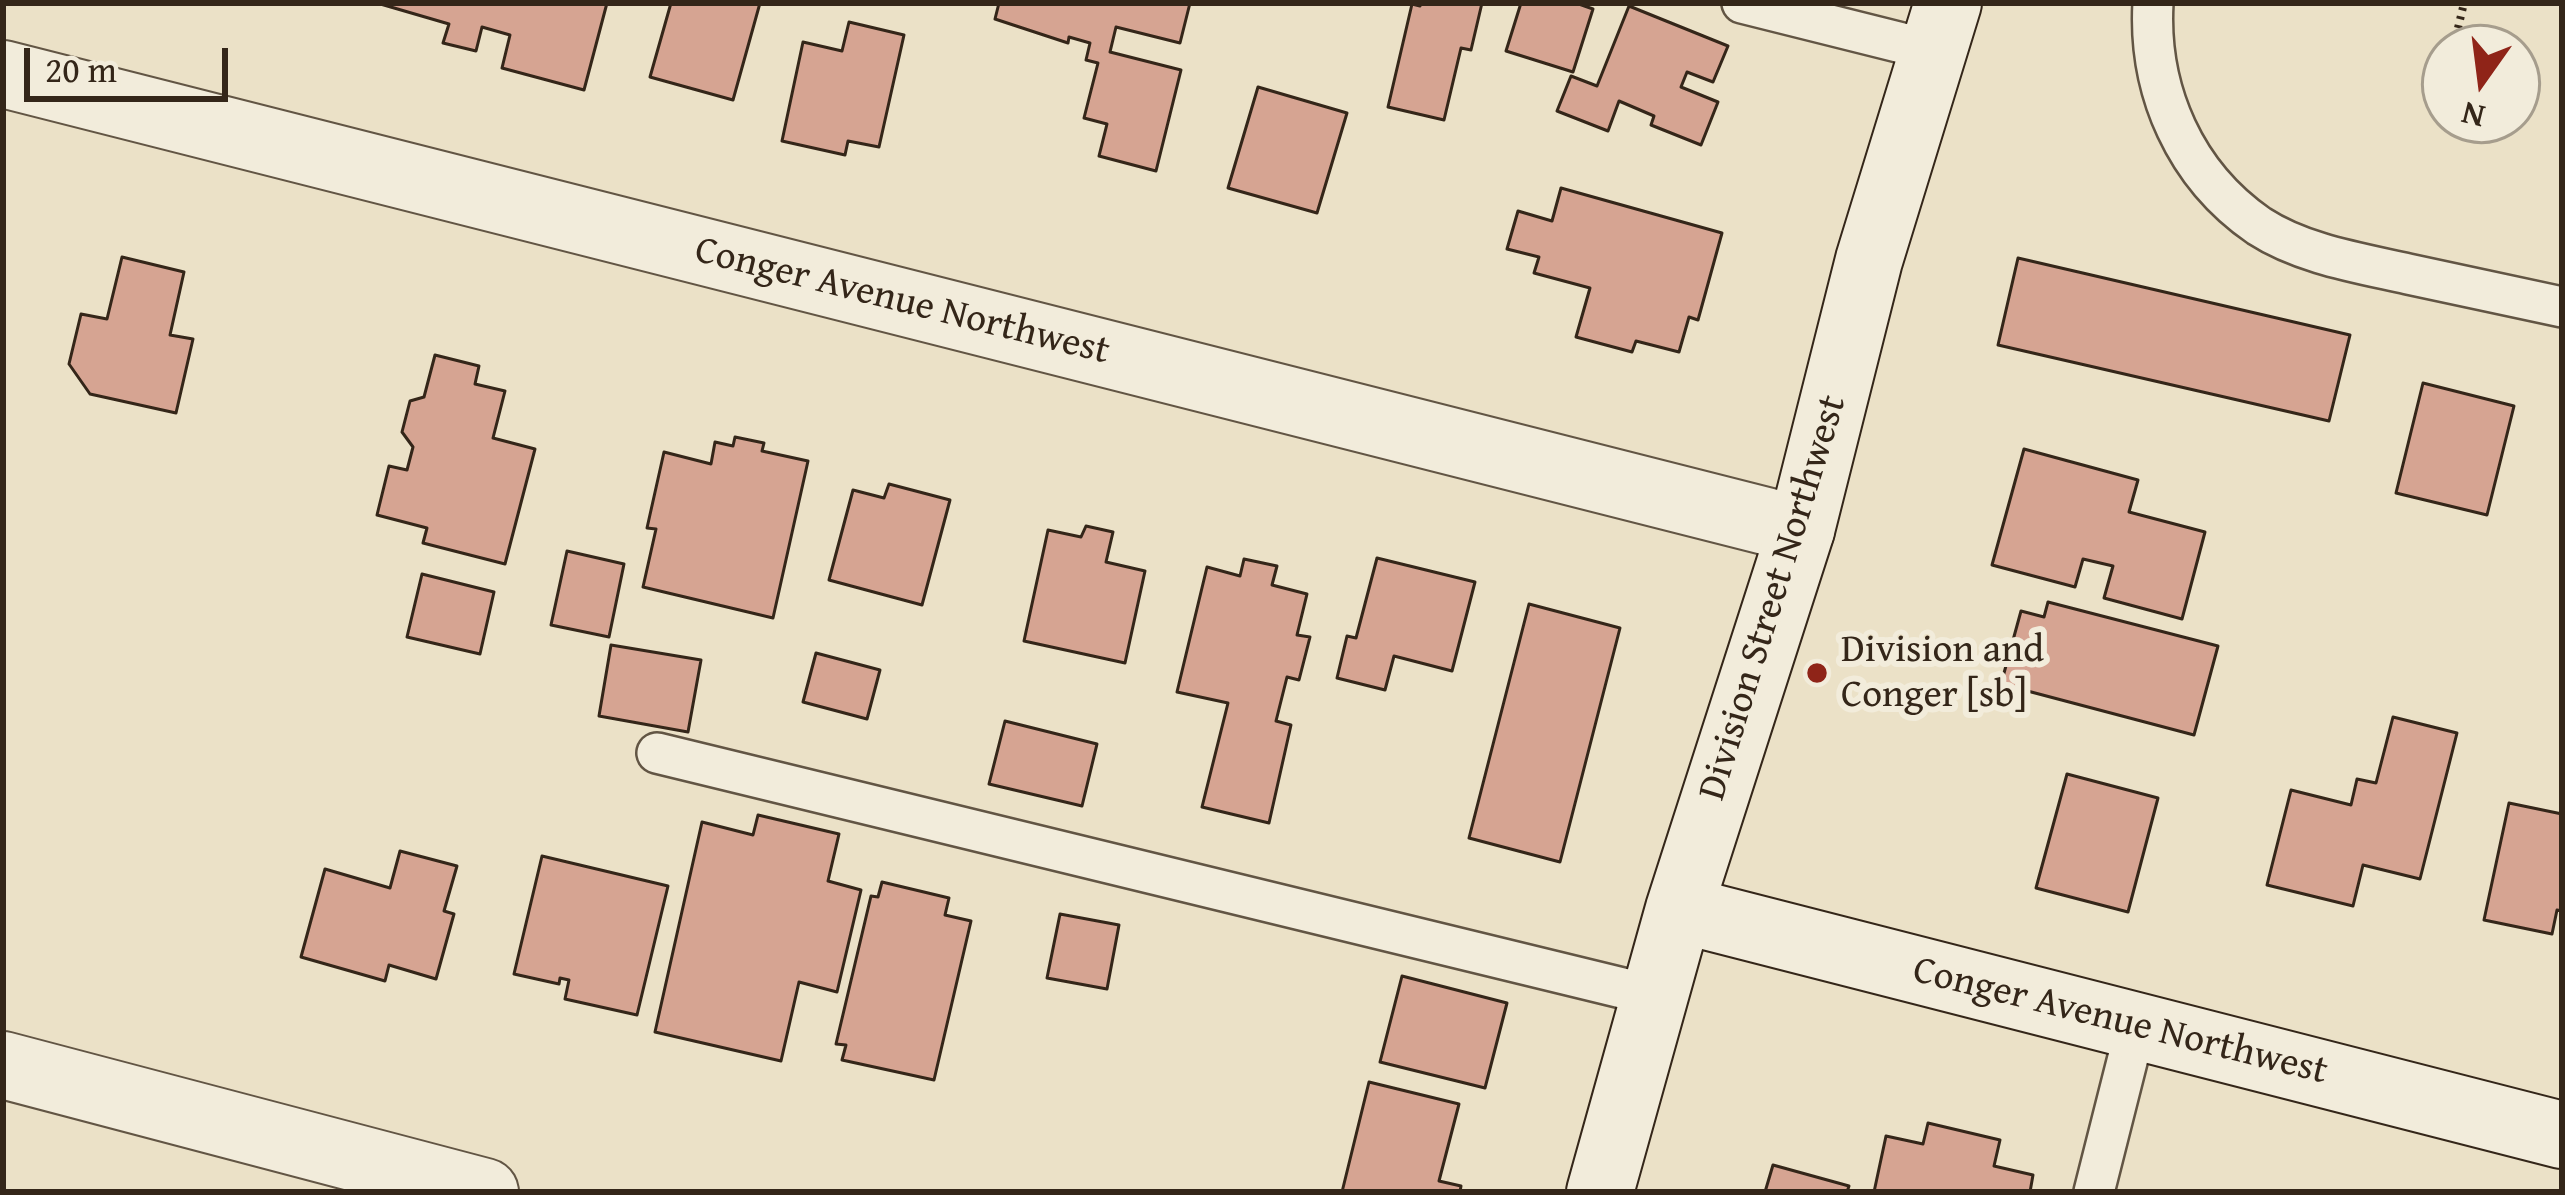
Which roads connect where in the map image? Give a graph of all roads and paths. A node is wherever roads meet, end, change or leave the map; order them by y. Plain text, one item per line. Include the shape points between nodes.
1 (1742, 3) edge
2 (2153, 3) edge
3 (1941, 27) edge
4 (3, 74) edge
5 (2562, 307) edge
6 (1802, 530) junction
7 (657, 753) dead end
8 (1679, 909) junction
9 (1655, 996) junction
10 (2136, 1026) junction
11 (3, 1065) edge
12 (2562, 1135) edge
13 (485, 1192) edge
14 (1600, 1192) edge
15 (2094, 1192) edge

1 - 3 lane
2 - 5 lane via 2150,42 2182,146 2219,193 2262,228 2332,257
3 - 6 street, Division Street Northwest via 1869,260
4 - 6 street, Conger Avenue Northwest
6 - 8 street, Division Street Northwest
7 - 9 lane
8 - 9 street, Division Street Northwest
8 - 10 street, Conger Avenue Northwest
9 - 14 street, Division Street Northwest
10 - 12 street, Conger Avenue Northwest
10 - 15 lane
11 - 13 street

